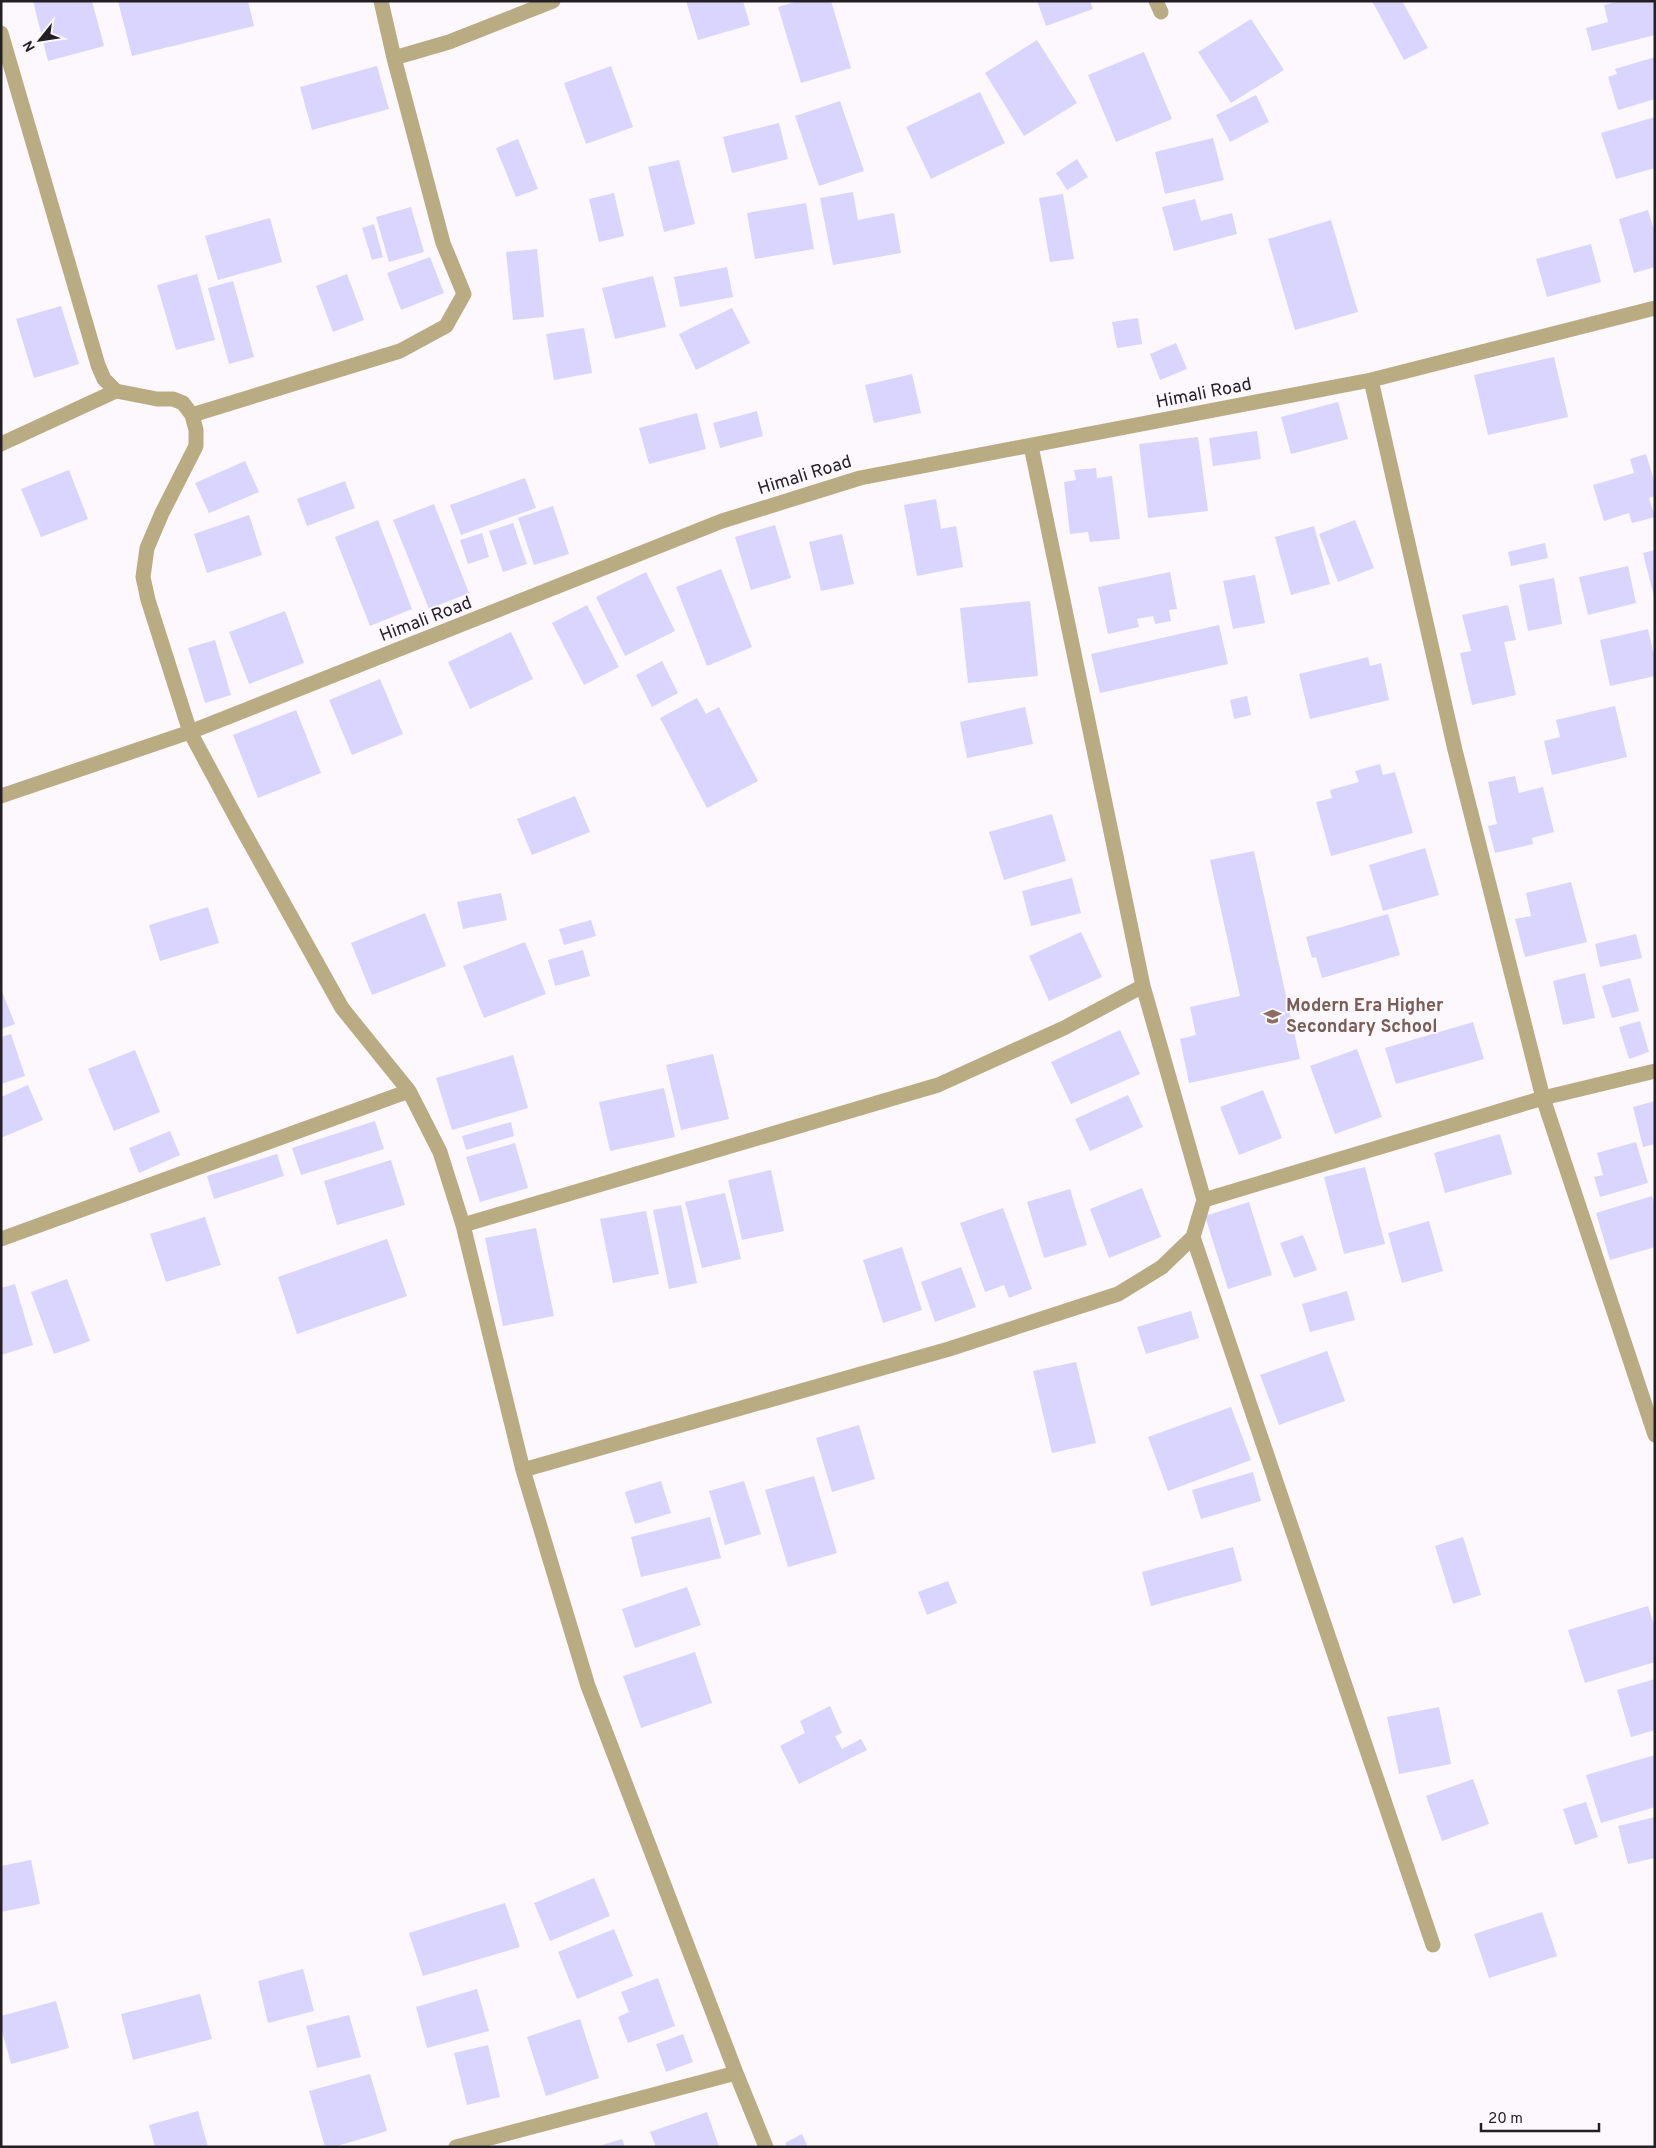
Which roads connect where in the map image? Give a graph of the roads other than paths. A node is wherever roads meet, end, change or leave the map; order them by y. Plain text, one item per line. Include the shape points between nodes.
1 (381, 1) edge
2 (554, 1) edge
3 (1, 33) edge
4 (394, 58) junction
5 (1655, 308) edge
6 (1370, 380) junction
7 (116, 392) junction
8 (192, 415) junction
9 (1, 444) edge
10 (1031, 446) junction
11 (190, 732) junction
12 (1, 796) edge
13 (1143, 986) junction
14 (1655, 1071) edge
15 (409, 1091) junction
16 (1543, 1098) junction
17 (1204, 1200) junction
18 (462, 1225) junction
19 (1193, 1237) junction
20 (1, 1239) edge
21 (1655, 1435) edge
22 (523, 1470) junction
23 (1433, 1946) dead end
24 (736, 2073) junction
25 (461, 2146) edge
26 (766, 2147) edge

1 - 4 street
2 - 4 street via 449,42
3 - 7 street via 98,365 104,379
4 - 8 street via 443,243 464,294 446,326 400,351
5 - 6 street, Himali Road
6 - 10 street, Himali Road
6 - 16 street via 1455,750
7 - 8 street via 173,399 183,403
7 - 9 street
8 - 11 street via 196,446 146,548 143,577
10 - 11 street, Himali Road via 860,478 722,521
10 - 13 street
11 - 12 street, Himali Road
11 - 15 street via 342,1008
13 - 17 street
13 - 18 street via 1064,1028 938,1085
14 - 16 street
15 - 18 street via 440,1152
15 - 20 street
16 - 17 street
16 - 21 street
17 - 19 street
18 - 22 street
19 - 22 street via 1162,1267 1118,1294 949,1349
19 - 23 street
22 - 24 street via 588,1686
24 - 25 street
24 - 26 street

